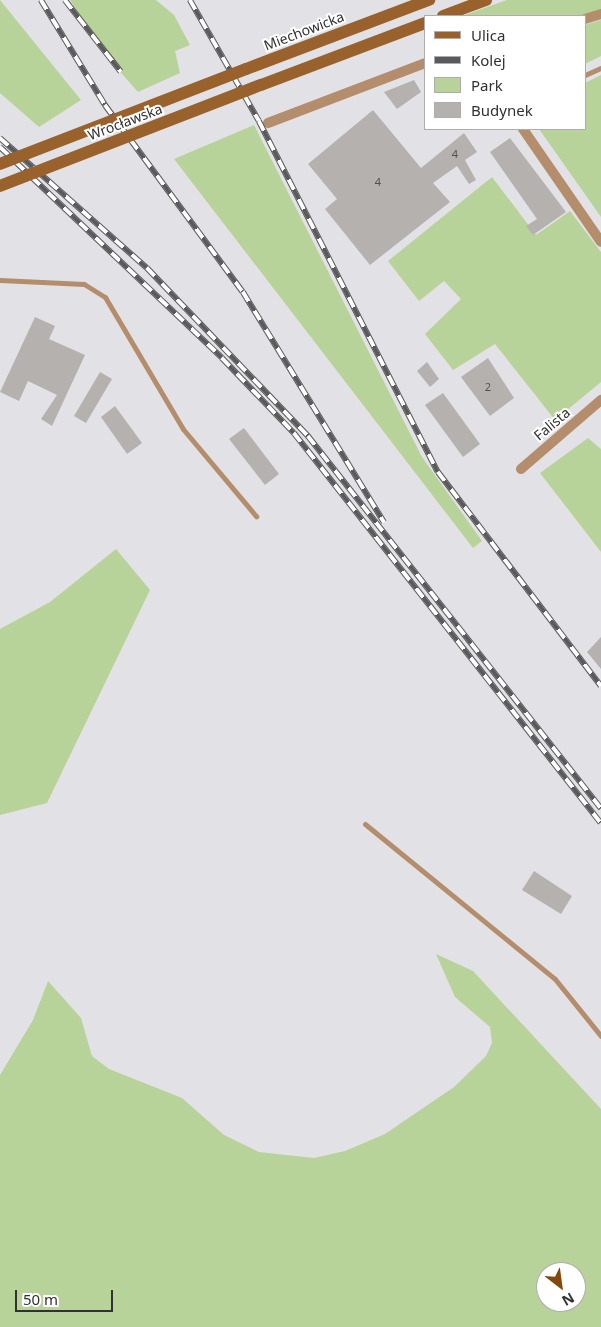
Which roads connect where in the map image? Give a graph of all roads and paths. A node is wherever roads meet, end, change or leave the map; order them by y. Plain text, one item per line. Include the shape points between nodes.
1 (429, 0) edge
2 (486, 0) edge
3 (601, 14) edge
4 (446, 15) edge
5 (586, 19) edge
6 (424, 23) edge
7 (424, 63) edge
8 (601, 68) edge
9 (246, 69) joint
10 (586, 75) edge
11 (268, 123) dead end
12 (524, 130) edge
13 (0, 164) edge
14 (0, 186) edge
15 (601, 242) edge
16 (0, 280) edge
17 (601, 400) edge
18 (521, 469) dead end
19 (256, 516) dead end
20 (365, 824) dead end
21 (601, 1036) edge

1 - 9 main road, Miechowicka
2 - 4 main road
3 - 5 street
6 - 14 main road, Wrocławska, bridge
7 - 11 street
8 - 10 lane
9 - 13 main road, Wrocławska, bridge
12 - 15 street
16 - 19 lane via 84,284 105,297 183,429
17 - 18 street, Falista
20 - 21 lane via 555,980

